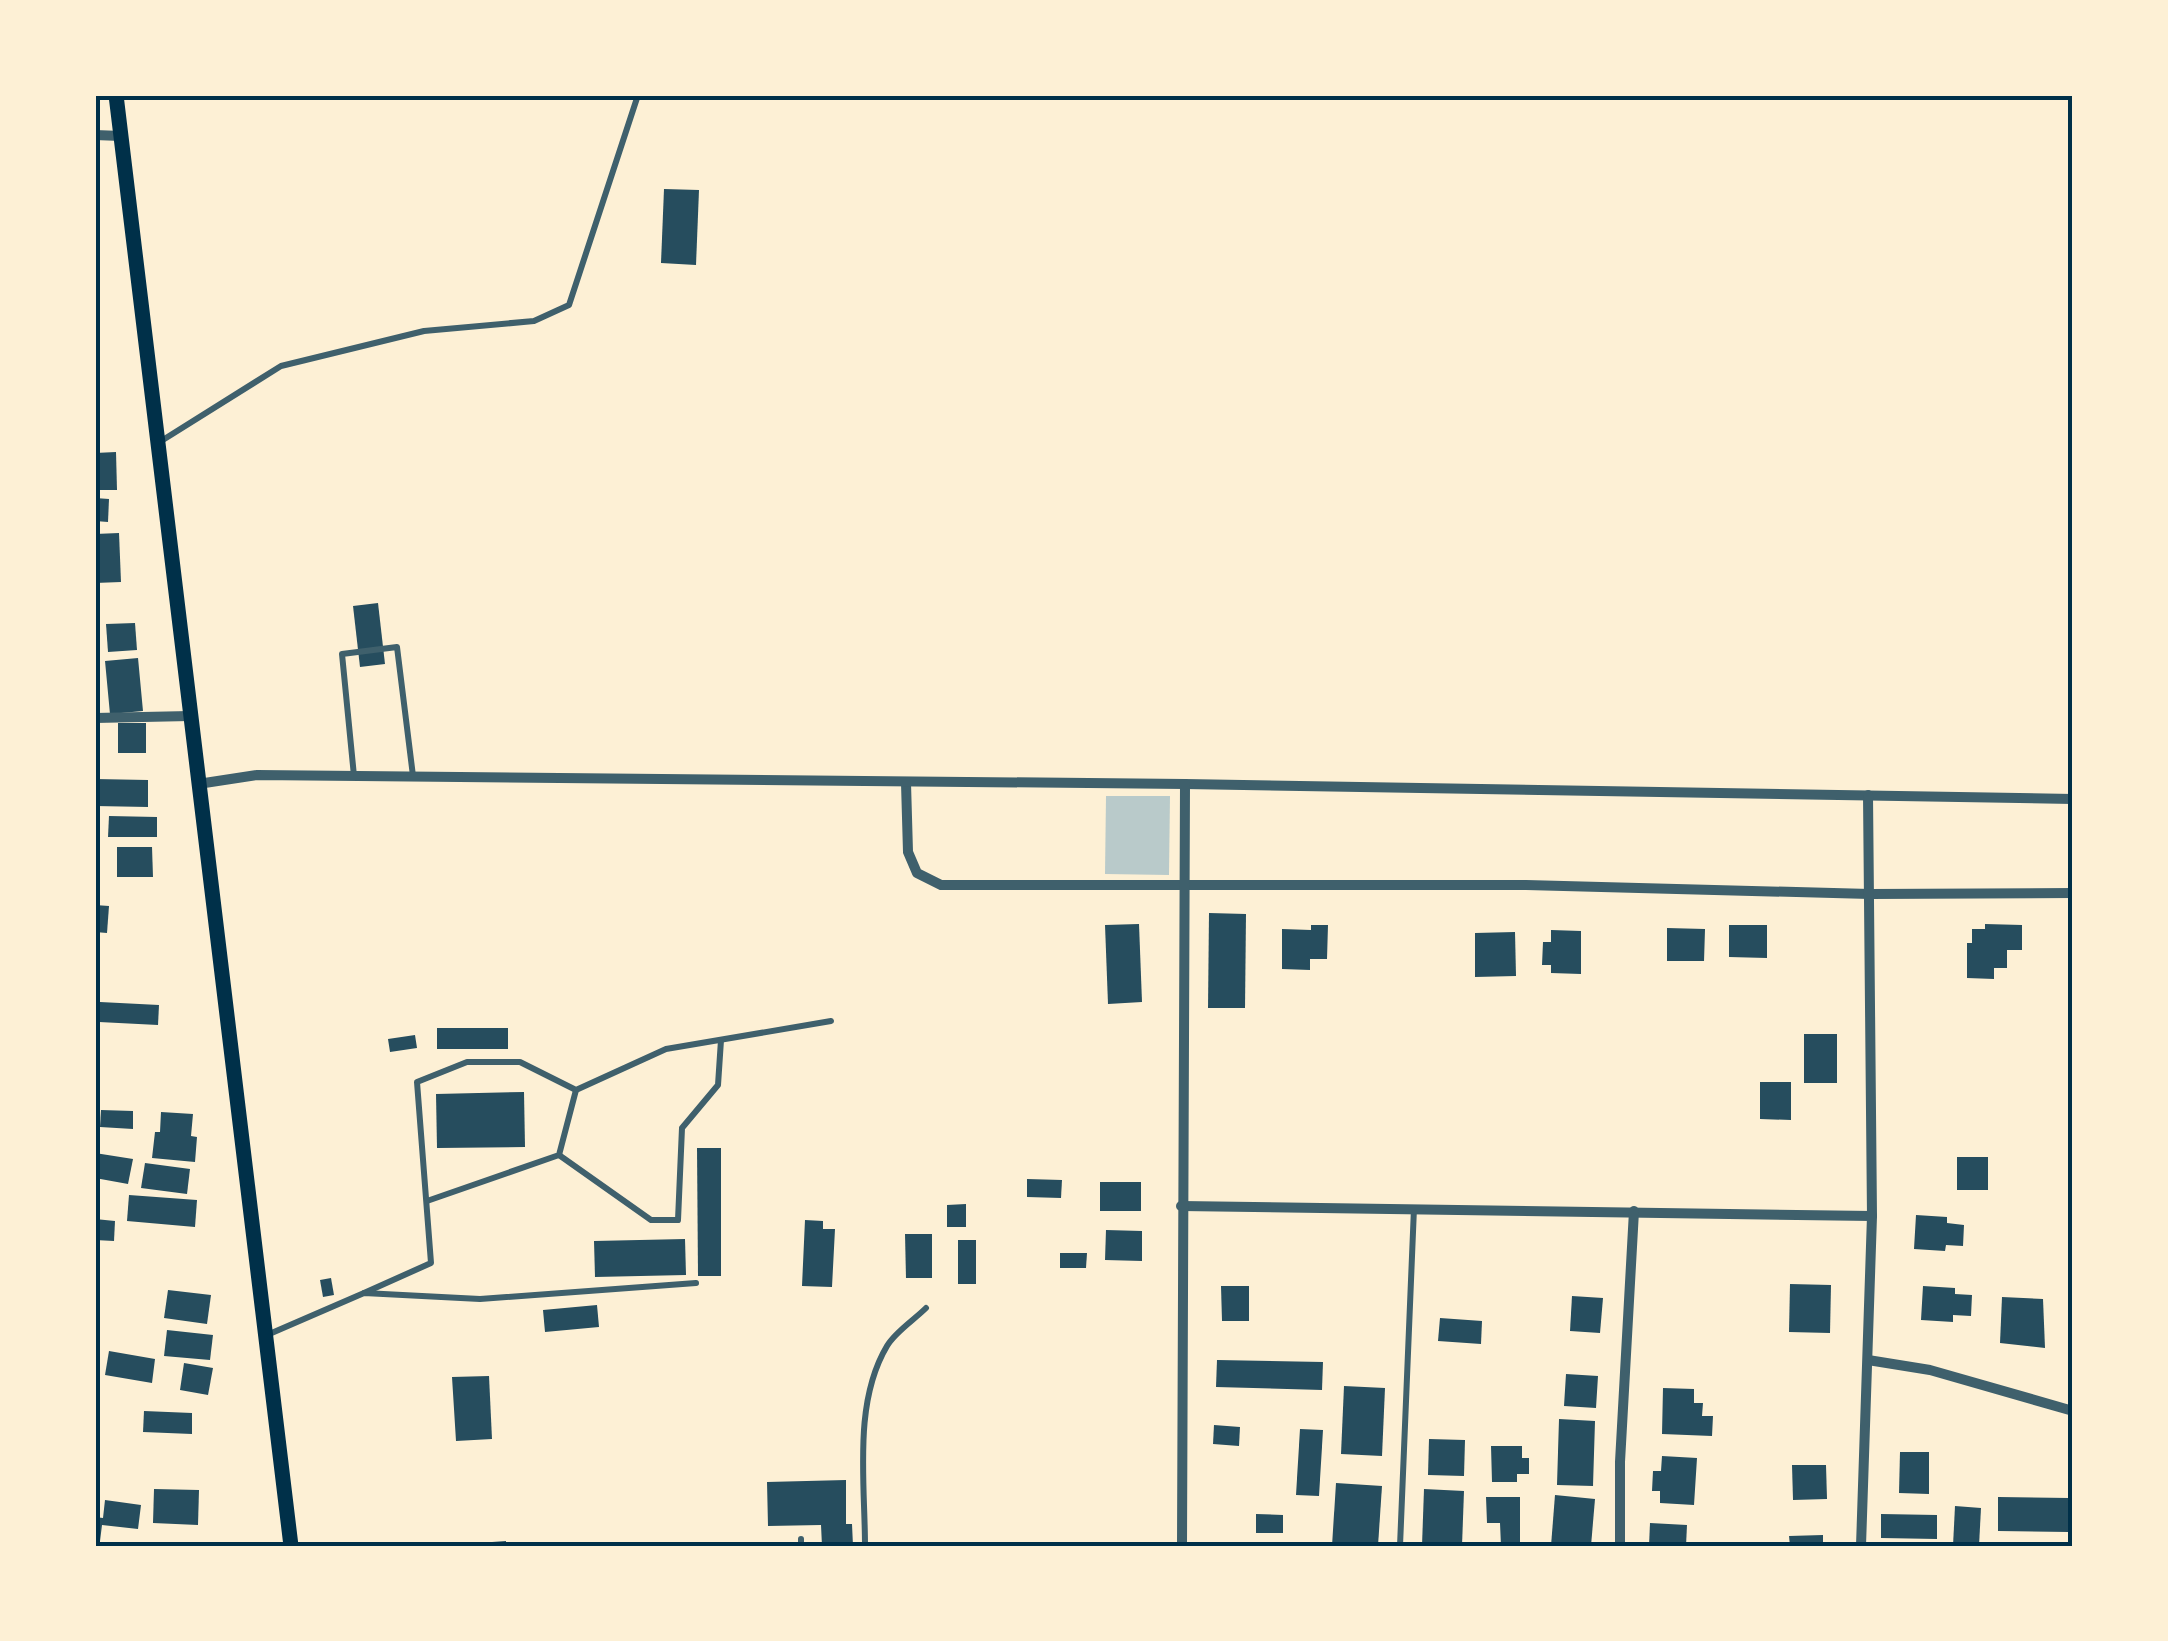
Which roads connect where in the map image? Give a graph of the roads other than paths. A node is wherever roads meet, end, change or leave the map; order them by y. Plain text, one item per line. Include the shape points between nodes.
1 (116, 95) edge
2 (638, 95) edge
3 (95, 135) edge
4 (121, 136) junction
5 (156, 443) junction
6 (190, 716) junction
7 (95, 718) edge
8 (354, 776) junction
9 (413, 777) junction
10 (906, 782) junction
11 (198, 784) junction
12 (1186, 784) junction
13 (1868, 796) junction
14 (2073, 799) edge
15 (1185, 888) junction
16 (2073, 892) edge
17 (1870, 894) junction
18 (831, 1022) dead end
19 (721, 1040) junction
20 (576, 1090) junction
21 (560, 1154) junction
22 (427, 1201) junction
23 (1181, 1206) junction
24 (1414, 1207) junction
25 (1634, 1211) junction
26 (1872, 1216) junction
27 (696, 1283) dead end
28 (364, 1294) junction
29 (926, 1308) dead end
30 (266, 1336) junction
31 (1868, 1360) junction
32 (2073, 1411) edge
33 (291, 1546) edge
34 (866, 1546) edge
35 (1182, 1546) edge
36 (1400, 1546) edge
37 (1620, 1546) edge
38 (1860, 1546) edge

1 - 4 main road
2 - 5 lane via 569,305 534,322 424,331 281,366
3 - 4 street
4 - 5 main road
5 - 6 main road
6 - 7 street
6 - 11 main road
8 - 9 street
8 - 9 lane via 342,654 397,647
8 - 11 street via 258,775
9 - 10 street
10 - 12 street
10 - 15 street via 908,852 917,872 941,885
11 - 30 main road
12 - 13 street
12 - 15 street
13 - 14 street
13 - 17 street
15 - 17 street
15 - 23 street
16 - 17 street
17 - 26 street
18 - 19 lane
19 - 20 lane via 666,1048
19 - 21 lane via 718,1085 682,1128 678,1220 652,1220
20 - 21 lane
20 - 22 lane via 520,1062 468,1062 417,1082
21 - 22 lane
22 - 28 lane via 431,1263
23 - 24 street
23 - 35 street
24 - 25 street
24 - 36 lane
25 - 26 street
25 - 37 street
26 - 31 street
27 - 28 lane via 480,1299
28 - 30 lane
29 - 34 lane via 888,1343 869,1386
30 - 33 main road
31 - 32 street via 1930,1370
31 - 38 street

